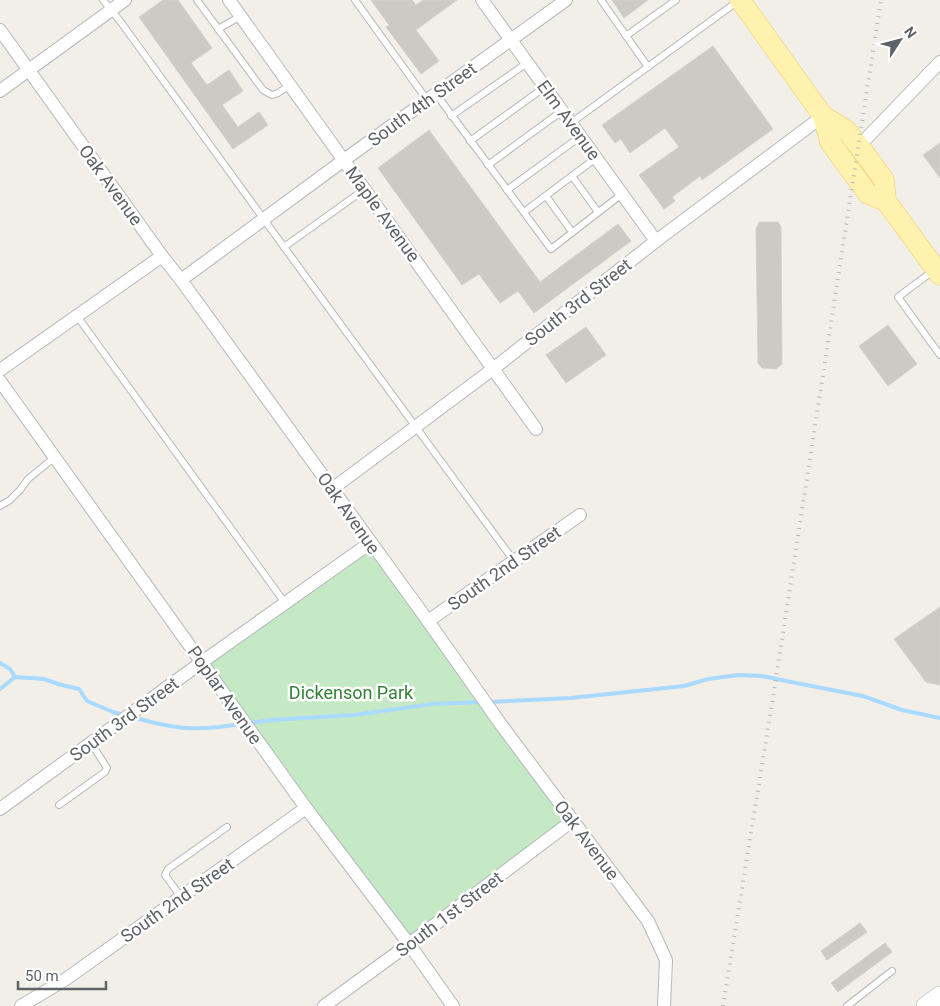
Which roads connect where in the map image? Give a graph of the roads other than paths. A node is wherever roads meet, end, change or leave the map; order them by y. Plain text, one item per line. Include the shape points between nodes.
1 (125, 0) edge
2 (197, 0) edge
3 (229, 0) edge
4 (355, 0) edge
5 (482, 0) edge
6 (566, 0) edge
7 (601, 0) edge
8 (676, 0) edge
9 (740, 0) edge
10 (107, 5) edge
11 (240, 16) junction
12 (218, 29) junction
13 (0, 30) edge
14 (626, 36) junction
15 (511, 41) junction
16 (527, 62) junction
17 (940, 62) edge
18 (648, 67) junction
19 (29, 70) junction
20 (290, 84) junction
21 (545, 88) junction
22 (0, 91) edge
23 (432, 97) junction
24 (562, 111) junction
25 (451, 116) junction
26 (823, 116) junction
27 (571, 123) junction
28 (581, 136) junction
29 (470, 142) junction
30 (859, 146) junction
31 (596, 158) junction
32 (344, 160) junction
33 (488, 165) junction
34 (572, 176) junction
35 (365, 189) junction
36 (507, 190) junction
37 (622, 194) junction
38 (546, 196) junction
39 (886, 201) junction
40 (524, 212) junction
41 (598, 212) junction
42 (264, 219) junction
43 (572, 232) junction
44 (656, 241) junction
45 (284, 247) junction
46 (162, 256) junction
47 (938, 272) edge
48 (181, 280) junction
49 (77, 316) junction
50 (940, 355) edge
51 (493, 369) junction
52 (0, 370) edge
53 (0, 381) edge
54 (415, 426) junction
55 (536, 429) dead end
56 (55, 457) junction
57 (332, 489) junction
58 (0, 506) edge
59 (580, 515) dead end
60 (370, 543) junction
61 (514, 560) junction
62 (285, 603) junction
63 (428, 621) junction
64 (202, 662) junction
65 (95, 740) junction
66 (60, 805) dead end
67 (306, 808) junction
68 (0, 809) edge
69 (572, 821) junction
70 (228, 827) dead end
71 (181, 897) junction
72 (408, 944) junction
73 (892, 971) dead end
74 (940, 996) edge
75 (22, 1006) edge
76 (324, 1006) edge
77 (453, 1006) edge
78 (664, 1006) edge
79 (847, 1006) edge
80 (926, 1006) edge

1 - 10 street
2 - 12 lane
3 - 11 street, Maple Avenue
4 - 23 lane
5 - 15 street, Elm Avenue
6 - 15 street, South 4th Street
7 - 14 lane
8 - 14 lane
9 - 18 lane
9 - 26 main road
10 - 19 street
10 - 42 lane
11 - 12 lane
11 - 20 street, Maple Avenue
12 - 20 lane via 263,90 272,95
13 - 19 street, Oak Avenue
14 - 18 lane
15 - 16 street, Elm Avenue
15 - 23 street, South 4th Street
16 - 21 street, Elm Avenue
16 - 25 lane
17 - 30 street
18 - 27 lane
19 - 22 street
19 - 46 street, Oak Avenue
20 - 32 street, Maple Avenue
21 - 24 street, Elm Avenue
21 - 29 lane
23 - 25 lane
23 - 32 street, South 4th Street
24 - 27 street, Elm Avenue
24 - 33 lane
25 - 29 lane
26 - 30 main road via 848,131
26 - 39 main road via 830,142 868,194
26 - 44 street, South 3rd Street
27 - 28 street, Elm Avenue
28 - 31 street, Elm Avenue
28 - 36 lane
29 - 33 lane
30 - 39 main road via 884,180
31 - 34 lane
31 - 37 street, Elm Avenue
32 - 35 street, Maple Avenue
32 - 42 street, South 4th Street
33 - 36 lane
34 - 38 lane
34 - 41 lane
35 - 45 lane
35 - 51 street, Maple Avenue
36 - 40 lane
37 - 41 lane
37 - 44 street, Elm Avenue
38 - 40 lane
38 - 43 lane
39 - 47 main road
40 - 43 lane via 551,248
41 - 43 lane
42 - 45 lane
42 - 48 street, South 4th Street
44 - 51 street, South 3rd Street
45 - 54 lane
46 - 48 street, Oak Avenue
46 - 49 street
47 - 50 lane via 898,297
48 - 57 street, Oak Avenue
49 - 52 street
49 - 62 lane
51 - 54 street, South 3rd Street
51 - 55 street, Maple Avenue
53 - 56 street, Poplar Avenue
54 - 57 street, South 3rd Street
54 - 61 lane
56 - 58 lane
56 - 64 street, Poplar Avenue
57 - 60 street, Oak Avenue
59 - 61 street, South 2nd Street
60 - 62 street, South 3rd Street
60 - 63 street, Oak Avenue
61 - 63 street, South 2nd Street
62 - 64 street, South 3rd Street
63 - 69 street, Oak Avenue
64 - 65 street, South 3rd Street
64 - 67 street, Poplar Avenue
65 - 66 lane via 107,768
65 - 68 street, South 3rd Street
67 - 71 street, South 2nd Street
67 - 72 street, Poplar Avenue
69 - 72 street, South 1st Street
69 - 78 street, Oak Avenue via 648,921 666,960
70 - 71 lane via 168,870 165,875
71 - 75 street, South 2nd Street
72 - 76 street, South 1st Street
72 - 77 street, Poplar Avenue
73 - 79 lane
74 - 80 main road

